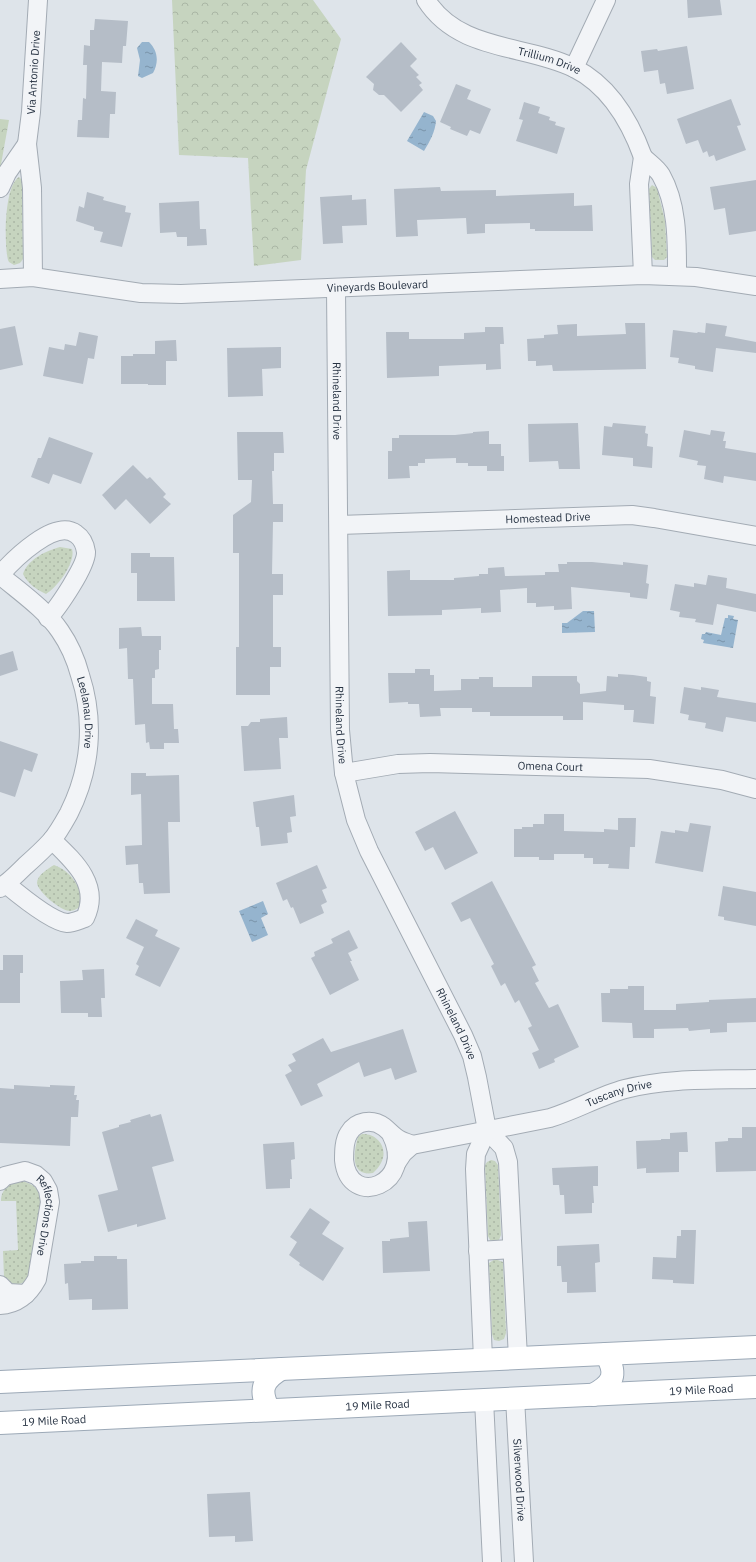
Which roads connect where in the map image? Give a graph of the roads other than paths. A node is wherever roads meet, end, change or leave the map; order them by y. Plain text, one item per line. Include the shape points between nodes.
1 (38, 0) edge
2 (426, 0) edge
3 (606, 0) edge
4 (574, 68) junction
5 (27, 144) junction
6 (643, 157) junction
7 (0, 188) edge
8 (643, 275) junction
9 (677, 276) junction
10 (0, 277) edge
11 (33, 277) junction
12 (756, 286) edge
13 (336, 289) junction
14 (339, 525) junction
15 (756, 536) edge
16 (0, 575) edge
17 (48, 618) junction
18 (344, 773) junction
19 (756, 789) edge
20 (52, 840) junction
21 (3, 886) edge
22 (756, 1079) edge
23 (487, 1130) junction
24 (390, 1134) junction
25 (412, 1145) junction
26 (397, 1162) junction
27 (0, 1181) edge
28 (512, 1249) junction
29 (478, 1251) junction
30 (0, 1285) edge
31 (26, 1294) junction
32 (0, 1305) edge
33 (756, 1347) edge
34 (606, 1354) junction
35 (518, 1358) junction
36 (483, 1359) junction
37 (280, 1369) junction
38 (0, 1382) edge
39 (756, 1387) edge
40 (593, 1395) junction
41 (515, 1398) junction
42 (484, 1400) junction
43 (269, 1410) junction
44 (0, 1423) edge
45 (492, 1562) edge
46 (524, 1562) edge

1 - 5 street, Via Antonio Drive
2 - 4 street, Trillium Drive via 444,21 466,36
3 - 4 street
4 - 6 street, Trillium Drive via 591,78 608,94 627,118
5 - 7 street, Via Antonio Drive
5 - 11 street, Via Antonio Drive via 32,188
6 - 8 street via 639,184
6 - 9 street, Trillium Drive via 660,174 669,195 675,217
8 - 9 street, Vineyards Boulevard
8 - 13 street, Vineyards Boulevard
9 - 12 street, Vineyards Boulevard
10 - 11 street, Vineyards Boulevard
11 - 13 street, Vineyards Boulevard via 141,293
13 - 14 street, Rhineland Drive
14 - 15 street, Homestead Drive via 632,515
14 - 18 street, Rhineland Drive via 340,730
16 - 17 street, Leelanau Drive
16 - 17 street via 21,553 54,533 65,530 80,537 86,554 81,569
17 - 20 street, Leelanau Drive via 60,631 77,664 85,690 90,731 82,782 63,824
18 - 19 street, Omena Court via 398,764 430,763 649,769 722,780
18 - 23 street, Rhineland Drive via 356,820 369,851 472,1056
20 - 21 street, Leelanau Drive
20 - 21 street via 83,874 89,885 90,908 85,918 66,923
22 - 23 street, Tuscany Drive via 679,1082 625,1089 550,1118
23 - 25 street, Tuscany Drive
23 - 28 street via 504,1148 508,1162
23 - 29 street via 476,1154 474,1169
24 - 25 street
24 - 26 street via 396,1148
24 - 26 street via 376,1123 365,1122 354,1126 345,1145 346,1170 352,1180 368,1188 383,1183
25 - 26 street via 402,1153
27 - 31 street, Reflections Drive via 5,1176 26,1171 43,1181 50,1196 37,1279
28 - 29 street
28 - 35 street
29 - 36 street
30 - 31 street via 8,1293
31 - 32 street, Reflections Drive via 19,1300
33 - 34 main road
34 - 35 main road
34 - 40 main road via 612,1366 612,1379 606,1388
35 - 36 main road
36 - 37 main road
37 - 38 main road
37 - 43 main road via 264,1384 263,1397
39 - 40 main road, 19 Mile Road
40 - 41 main road, 19 Mile Road
41 - 42 main road, 19 Mile Road
41 - 46 street, Silverwood Drive
42 - 43 main road, 19 Mile Road
42 - 45 street
43 - 44 main road, 19 Mile Road

